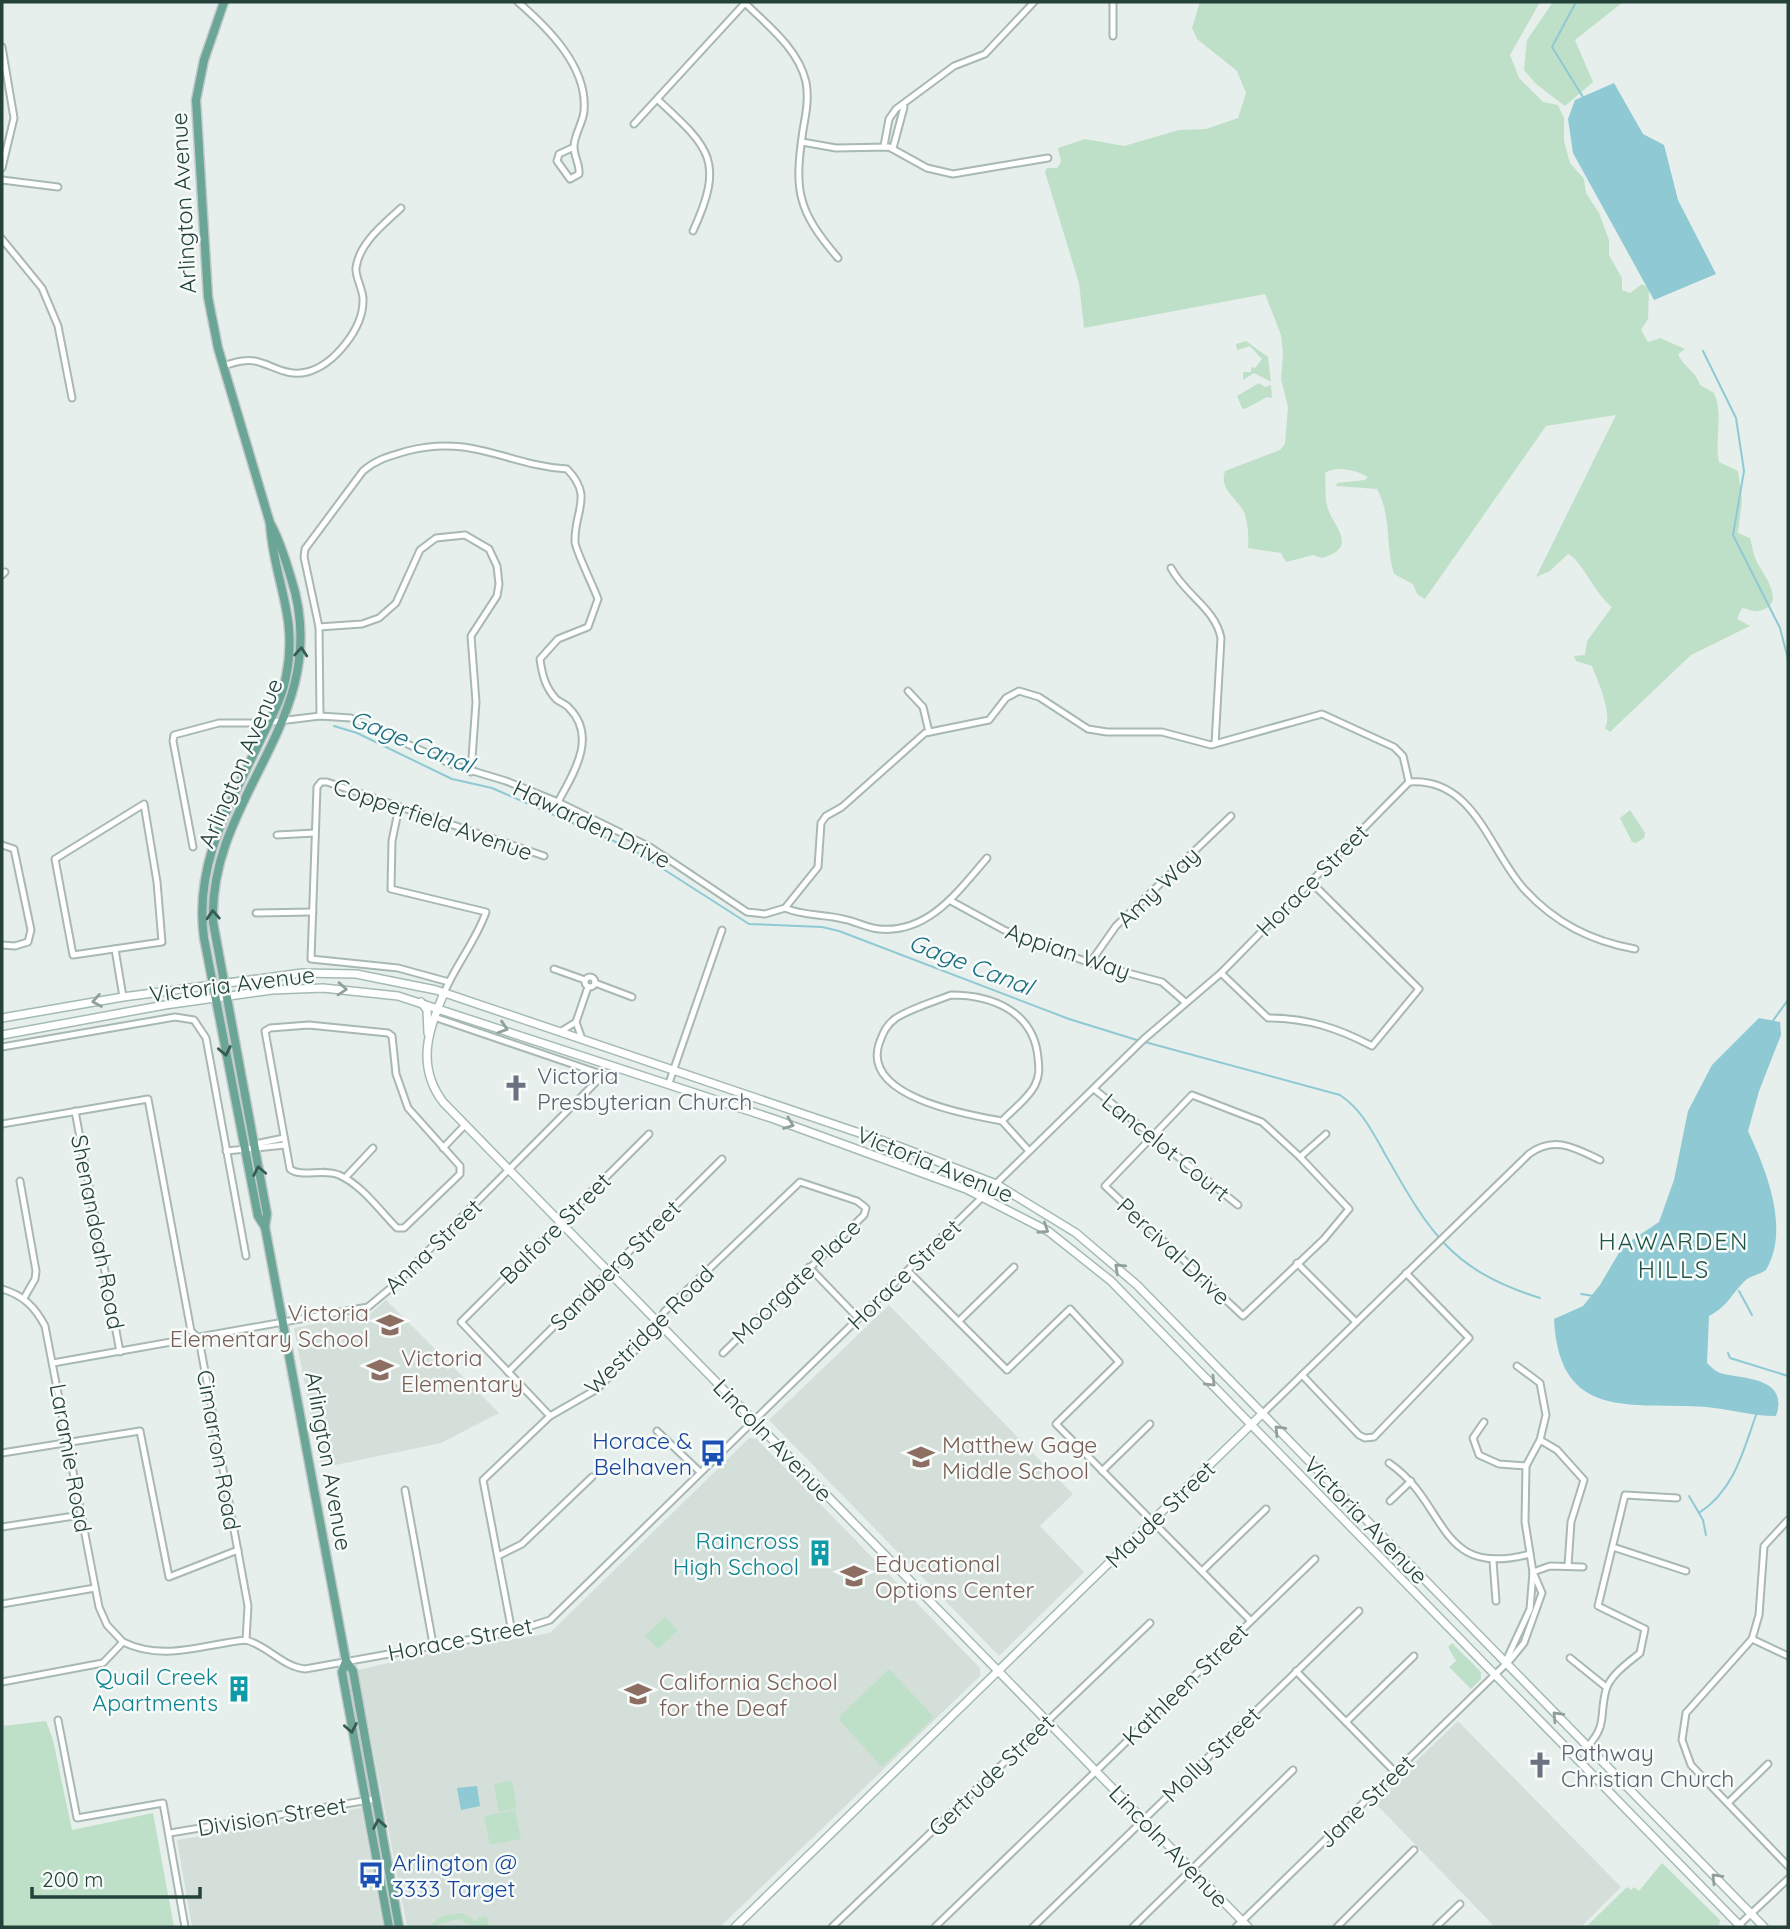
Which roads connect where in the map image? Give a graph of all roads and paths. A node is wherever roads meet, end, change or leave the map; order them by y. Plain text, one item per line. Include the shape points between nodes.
1 (224, 2) edge
2 (518, 2) edge
3 (745, 2) edge
4 (1034, 2) edge
5 (1113, 2) edge
6 (1113, 36) dead end
7 (2, 47) edge
8 (658, 100) junction
9 (904, 107) junction
10 (635, 124) dead end
11 (802, 142) junction
12 (884, 146) junction
13 (574, 147) junction
14 (893, 148) junction
15 (1048, 158) dead end
16 (2, 168) edge
17 (2, 180) edge
18 (58, 187) dead end
19 (401, 208) dead end
20 (693, 231) dead end
21 (2, 239) edge
22 (838, 258) dead end
23 (223, 366) junction
24 (72, 398) dead end
25 (270, 523) junction
26 (1171, 568) dead end
27 (319, 626) junction
28 (908, 691) dead end
29 (320, 716) junction
30 (285, 718) junction
31 (270, 721) junction
32 (929, 732) junction
33 (1215, 744) junction
34 (471, 772) junction
35 (1409, 773) junction
36 (1409, 782) junction
37 (1418, 782) junction
38 (558, 802) junction
39 (399, 807) junction
40 (1231, 816) dead end
41 (315, 833) junction
42 (277, 835) dead end
43 (2, 845) edge
44 (193, 847) dead end
45 (544, 856) dead end
46 (987, 858) dead end
47 (1311, 882) junction
48 (951, 901) junction
49 (785, 908) junction
50 (313, 912) junction
51 (256, 913) dead end
52 (722, 930) dead end
53 (2, 945) edge
54 (115, 949) junction
55 (1635, 949) dead end
56 (1090, 963) junction
57 (554, 969) dead end
58 (1220, 973) junction
59 (584, 980) junction
60 (223, 982) junction
61 (449, 982) junction
62 (595, 983) junction
63 (213, 984) junction
64 (588, 987) junction
65 (444, 993) junction
66 (226, 995) junction
67 (123, 997) junction
68 (215, 997) junction
69 (632, 997) dead end
70 (421, 1002) junction
71 (1185, 1002) junction
72 (438, 1007) junction
73 (434, 1017) junction
74 (2, 1018) edge
75 (576, 1022) junction
76 (560, 1032) junction
77 (429, 1033) junction
78 (2, 1035) edge
79 (582, 1039) junction
80 (2, 1047) edge
81 (672, 1071) junction
82 (603, 1075) junction
83 (610, 1077) dead end
84 (668, 1083) junction
85 (1094, 1089) junction
86 (75, 1111) junction
87 (1002, 1121) junction
88 (2, 1124) edge
89 (465, 1125) junction
90 (649, 1134) dead end
91 (1326, 1134) dead end
92 (1153, 1135) junction
93 (285, 1142) junction
94 (373, 1147) dead end
95 (254, 1148) junction
96 (443, 1148) junction
97 (244, 1150) junction
98 (226, 1151) junction
99 (1028, 1151) junction
100 (1300, 1157) junction
101 (722, 1159) dead end
102 (1600, 1160) dead end
103 (509, 1170) junction
104 (345, 1178) junction
105 (20, 1181) dead end
106 (996, 1184) junction
107 (984, 1196) junction
108 (1238, 1205) dead end
109 (866, 1208) joint
110 (560, 1222) junction
111 (265, 1227) junction
112 (246, 1256) dead end
113 (1297, 1263) junction
114 (809, 1267) junction
115 (1014, 1268) dead end
116 (908, 1271) junction
117 (609, 1272) junction
118 (1406, 1273) junction
119 (2, 1289) edge
120 (24, 1298) junction
121 (858, 1318) junction
122 (283, 1321) junction
123 (959, 1321) junction
124 (659, 1322) junction
125 (1356, 1322) junction
126 (199, 1339) junction
127 (120, 1352) junction
128 (723, 1353) dead end
129 (53, 1363) junction
130 (1517, 1366) dead end
131 (508, 1372) junction
132 (1302, 1375) junction
133 (1262, 1414) junction
134 (550, 1416) junction
135 (754, 1421) junction
136 (1484, 1422) dead end
137 (1150, 1424) dead end
138 (1252, 1425) junction
139 (657, 1431) dead end
140 (1539, 1440) junction
141 (67, 1441) junction
142 (2, 1453) edge
143 (1389, 1463) dead end
144 (1526, 1466) junction
145 (699, 1471) junction
146 (1102, 1471) junction
147 (592, 1477) dead end
148 (1411, 1481) junction
149 (405, 1490) dead end
150 (1677, 1498) dead end
151 (1390, 1501) dead end
152 (1266, 1509) dead end
153 (81, 1515) junction
154 (1152, 1521) junction
155 (1788, 1522) edge
156 (2, 1527) edge
157 (1613, 1547) junction
158 (238, 1550) junction
159 (1530, 1554) junction
160 (498, 1556) junction
161 (1315, 1559) dead end
162 (1493, 1561) junction
163 (1568, 1566) junction
164 (1583, 1567) dead end
165 (1202, 1571) junction
166 (1686, 1571) dead end
167 (1533, 1572) junction
168 (94, 1588) junction
169 (1496, 1601) dead end
170 (2, 1604) edge
171 (1359, 1611) dead end
172 (1250, 1620) junction
173 (1150, 1622) dead end
174 (512, 1632) junction
175 (1752, 1639) junction
176 (246, 1640) junction
177 (123, 1642) junction
178 (433, 1644) junction
179 (1414, 1656) dead end
180 (1788, 1656) edge
181 (1570, 1658) dead end
182 (346, 1661) junction
183 (1506, 1664) junction
184 (998, 1671) junction
185 (1296, 1671) junction
186 (1495, 1674) junction
187 (2, 1682) edge
188 (1606, 1687) junction
189 (58, 1720) dead end
190 (1047, 1721) junction
191 (1346, 1721) junction
192 (1587, 1747) junction
193 (1768, 1764) dead end
194 (1095, 1770) junction
195 (1293, 1770) dead end
196 (1395, 1772) junction
197 (375, 1799) junction
198 (365, 1801) junction
199 (1728, 1803) junction
200 (1143, 1819) junction
201 (170, 1833) junction
202 (1414, 1850) dead end
203 (1788, 1866) edge
204 (1192, 1869) junction
205 (1788, 1879) edge
206 (1460, 1904) dead end
207 (1751, 1914) junction
208 (1242, 1925) edge
209 (740, 1926) edge
210 (185, 1927) edge
211 (388, 1927) edge
212 (399, 1927) edge
213 (832, 1927) edge
214 (935, 1927) edge
215 (1033, 1927) edge
216 (1133, 1927) edge
217 (1337, 1927) edge
218 (1436, 1927) edge
219 (1739, 1927) edge
220 (1764, 1927) edge

1 - 23 main road, Arlington Avenue via 196,100 208,297
2 - 13 street via 553,37 580,82 585,107
3 - 8 street
3 - 11 street via 789,48 801,68 807,105
4 - 9 street via 985,54 954,66
5 - 6 street
7 - 16 street via 14,118
8 - 10 street
8 - 20 street via 699,139 709,159 708,194
9 - 12 street via 889,119
9 - 14 street
11 - 12 street via 836,148
11 - 22 street via 797,168 802,205
12 - 14 street
13 - 13 street via 579,174 570,179 556,161 559,154
14 - 15 street via 927,168 953,174
17 - 18 street
19 - 23 street via 372,237 356,270 363,300 360,320 336,354 309,372 295,374 249,361
21 - 24 street via 42,288 58,326
23 - 25 main road, Arlington Avenue
30 -> 25 main road, Arlington Avenue via 301,662 302,623 295,588
25 - 31 main road, Arlington Avenue via 287,601 290,645 286,679
26 - 33 street via 1219,628
27 - 29 street
27 - 34 street via 362,624 379,618 396,603 420,550 436,538 465,535 489,549 499,584 497,596 471,636 476,702
27 - 38 street via 305,550 376,460 456,444 567,469 579,481 582,498 575,544 598,598 589,627 558,639 540,659 543,680 556,699 570,708 580,727 583,755
28 - 32 street via 919,701
29 - 30 street, Hawarden Drive
29 - 34 street, Hawarden Drive via 365,723
30 - 31 street, Hawarden Drive
60 -> 30 main road, Arlington Avenue via 213,922 215,876
31 - 44 street, Hawarden Drive via 216,723 173,737
31 - 63 main road, Arlington Avenue via 206,864 202,922
32 - 33 street via 989,720 1006,698 1019,691 1039,697 1088,729 1162,732 1199,744
32 - 49 street via 826,816 820,830 818,867
33 - 35 street via 1322,714 1394,747
34 - 38 street, Hawarden Drive
35 - 36 street
35 - 37 street via 1419,777
36 - 37 street
36 - 47 street, Horace Street
37 - 55 street via 1462,798 1501,859 1549,912 1574,930
38 - 49 street, Hawarden Drive via 650,847 747,912 765,914
39 - 41 street, Copperfield Avenue via 321,782
39 - 45 street, Copperfield Avenue
39 - 61 street, Lincoln Avenue via 391,889 486,912
40 - 56 street, Amy Way via 1116,926
41 - 42 street
41 - 50 street
43 - 53 street via 14,849 31,930 28,942
46 - 48 street
47 - 58 street, Horace Street
47 - 58 street via 1419,989 1372,1046 1335,1027 1298,1018 1268,1018
48 - 49 street via 925,920 879,929
48 - 56 street, Appian Way via 1004,930
50 - 51 street
50 - 61 street via 311,959 389,967
52 - 81 street
54 - 54 street via 162,942 158,882 144,804 55,861 71,953
54 - 67 street
56 - 71 street, Appian Way via 1161,982
57 - 59 street
58 - 71 street, Horace Street
59 - 62 street via 591,976
59 - 64 street
60 - 63 main road, Victoria Avenue
60 - 65 main road, Victoria Avenue via 340,972
60 - 66 main road, Arlington Avenue
61 - 65 street, Lincoln Avenue
62 - 64 street
62 - 69 street
63 - 67 main road, Victoria Avenue
63 - 68 main road, Arlington Avenue
64 - 75 street
65 - 72 main road, Lincoln Avenue
65 - 76 main road, Victoria Avenue
66 - 68 main road, Victoria Avenue
66 -> 70 main road, Victoria Avenue via 323,988
66 - 95 main road, Arlington Avenue
67 -> 74 main road, Victoria Avenue
68 - 78 main road, Victoria Avenue
68 -> 97 main road, Arlington Avenue
70 - 72 main road, Victoria Avenue
70 - 77 main road via 427,1010
71 - 85 street, Horace Street
72 - 73 main road, Lincoln Avenue
72 -> 84 main road, Victoria Avenue
73 - 77 main road, Lincoln Avenue
73 - 82 street
75 - 76 street
75 - 79 street
76 - 79 main road, Victoria Avenue
77 - 89 main road, Lincoln Avenue via 426,1059 432,1084
79 - 81 main road, Victoria Avenue
80 - 98 street via 187,1017 202,1028 206,1038
81 - 84 street
81 - 106 main road, Victoria Avenue via 898,1146
82 - 83 street
82 - 103 street, Anna Street
84 -> 107 main road, Victoria Avenue
85 - 92 street, Lancelot Court
85 - 99 street, Horace Street
86 - 88 street
86 - 126 street, Cimarron Road via 148,1099 191,1331
86 - 127 street, Shenandoah Road
87 - 87 street via 1034,1088 1040,1075 1037,1042 1029,1025 1013,1010 991,1001 951,995 897,1018 885,1028 876,1055 880,1070 908,1095 949,1112
87 - 99 street
89 - 96 street
89 - 103 main road, Lincoln Avenue
90 - 110 street, Balfore Street
91 - 100 street
92 - 100 street via 1192,1095 1262,1122
92 - 108 street, Lancelot Court
92 - 113 street, Percival Drive via 1105,1186 1243,1317
93 - 95 street via 260,1143
93 - 96 street via 265,1031 335,1026 392,1036 404,1099
93 - 104 street via 293,1172 327,1171
94 - 104 street
95 - 97 street
111 -> 95 main road, Arlington Avenue via 267,1213
96 - 104 street via 460,1166 460,1174 404,1228 397,1228
97 - 98 street
97 - 111 main road, Arlington Avenue via 258,1216
98 - 112 street
99 - 106 street, Horace Street
100 - 113 street via 1349,1209
101 - 117 street, Sandberg Street
102 - 118 street, Maude Street via 1564,1143 1538,1147
103 - 110 main road, Lincoln Avenue
103 - 122 street, Anna Street via 368,1307
105 - 120 street via 36,1271
106 - 107 street, Horace Street
133 -> 106 main road, Victoria Avenue via 1107,1257 1045,1212
107 - 116 street, Horace Street
107 -> 138 main road, Victoria Avenue via 1083,1256
109 - 114 street, Moorgate Place
109 - 124 street, Westridge Road via 800,1182 664,1312
110 - 117 main road, Lincoln Avenue
110 - 131 street, Balfore Street via 461,1322
111 - 122 main road, Arlington Avenue
113 - 125 street
114 - 121 street
114 - 128 street, Moorgate Place
115 - 123 street
116 - 121 street, Horace Street
116 - 123 street
117 - 124 main road, Lincoln Avenue
117 - 131 street, Sandberg Street
118 - 125 street, Maude Street
118 - 132 street via 1469,1338 1374,1437 1365,1438
119 - 120 street
120 - 129 street, Laramie Road via 45,1326
121 - 135 street, Horace Street
122 - 126 street, Anna Street
122 - 182 main road, Arlington Avenue
123 - 146 street via 1007,1370 1070,1309 1119,1362 1056,1423
124 - 134 street, Westridge Road via 597,1389
124 - 135 main road, Lincoln Avenue
125 - 132 street, Maude Street
126 - 127 street, Anna Street
126 - 158 street, Cimarron Road
127 - 129 street, Anna Street
129 - 141 street, Laramie Road
130 - 140 street via 1540,1383 1543,1392 1546,1415
131 - 134 street
132 - 133 street, Maude Street
133 - 138 main road, Maude Street
183 -> 133 main road, Victoria Avenue
134 - 160 street, Westridge Road via 483,1480
135 - 145 street, Horace Street
135 - 184 main road, Lincoln Avenue
136 - 144 street via 1473,1438 1479,1455 1499,1464
137 - 146 street
138 - 154 main road, Maude Street
138 - 186 main road, Victoria Avenue
139 - 145 street
140 - 144 street
140 - 163 street via 1557,1450 1584,1480 1571,1522
141 - 142 street
141 - 153 street, Laramie Road
141 - 158 street via 140,1431 169,1577
143 - 148 street
144 - 159 street via 1525,1522
145 - 174 street, Horace Street via 550,1620
146 - 154 street
147 - 160 street via 522,1544
148 - 151 street
148 - 162 street via 1452,1541 1473,1556
149 - 178 street
150 - 157 street via 1625,1494
152 - 165 street
153 - 156 street
153 - 168 street, Laramie Road
154 - 165 street
154 - 184 main road, Maude Street
155 - 175 street via 1764,1546 1759,1615
157 - 166 street
157 - 188 street via 1598,1606 1645,1629 1640,1653
158 - 176 street, Cimarron Road via 248,1605
159 - 162 street
159 - 167 street
160 - 174 street, Westridge Road
161 - 172 street, Kathleen Street
162 - 169 street
163 - 164 street
163 - 167 street
165 - 172 street
167 - 183 street via 1530,1609
167 - 183 street via 1542,1593 1537,1615 1524,1643
168 - 170 street
168 - 177 street, Laramie Road via 103,1617
171 - 185 street, Molly Street
172 - 194 street, Kathleen Street
173 - 190 street, Gertrude Street
174 - 178 street, Horace Street
175 - 180 street
175 - 199 street via 1693,1704 1682,1728 1691,1765
176 - 177 street via 163,1653
176 - 182 street, Horace Street via 294,1667
177 - 187 street via 103,1663
178 - 182 street, Horace Street
179 - 191 street
181 - 188 street
182 - 197 main road, Arlington Avenue via 353,1671
182 -> 198 main road, Arlington Avenue via 342,1672
183 - 186 street, Jane Street
192 -> 183 main road, Victoria Avenue
184 - 190 main road, Lincoln Avenue
184 - 209 main road, Maude Street
185 - 191 street
185 - 200 street, Molly Street
186 - 196 street, Jane Street
186 - 219 main road, Victoria Avenue
188 - 192 street via 1600,1731
189 - 201 street via 77,1818 163,1803
190 - 194 main road, Lincoln Avenue
190 - 213 street, Gertrude Street
191 - 196 street
207 -> 192 main road, Victoria Avenue
193 - 199 street
194 - 200 main road, Lincoln Avenue
194 - 214 street, Kathleen Street
195 - 204 street
196 - 208 street, Jane Street
197 - 198 street, Division Street
212 -> 197 main road, Arlington Avenue
198 - 201 street, Division Street
198 - 211 main road, Arlington Avenue
199 - 203 street
200 - 204 main road, Lincoln Avenue
200 - 215 street, Molly Street
201 - 210 street
202 - 217 street
204 - 208 main road, Lincoln Avenue
204 - 216 street
205 - 207 street
206 - 218 street
207 - 219 street
207 - 220 main road, Victoria Avenue

